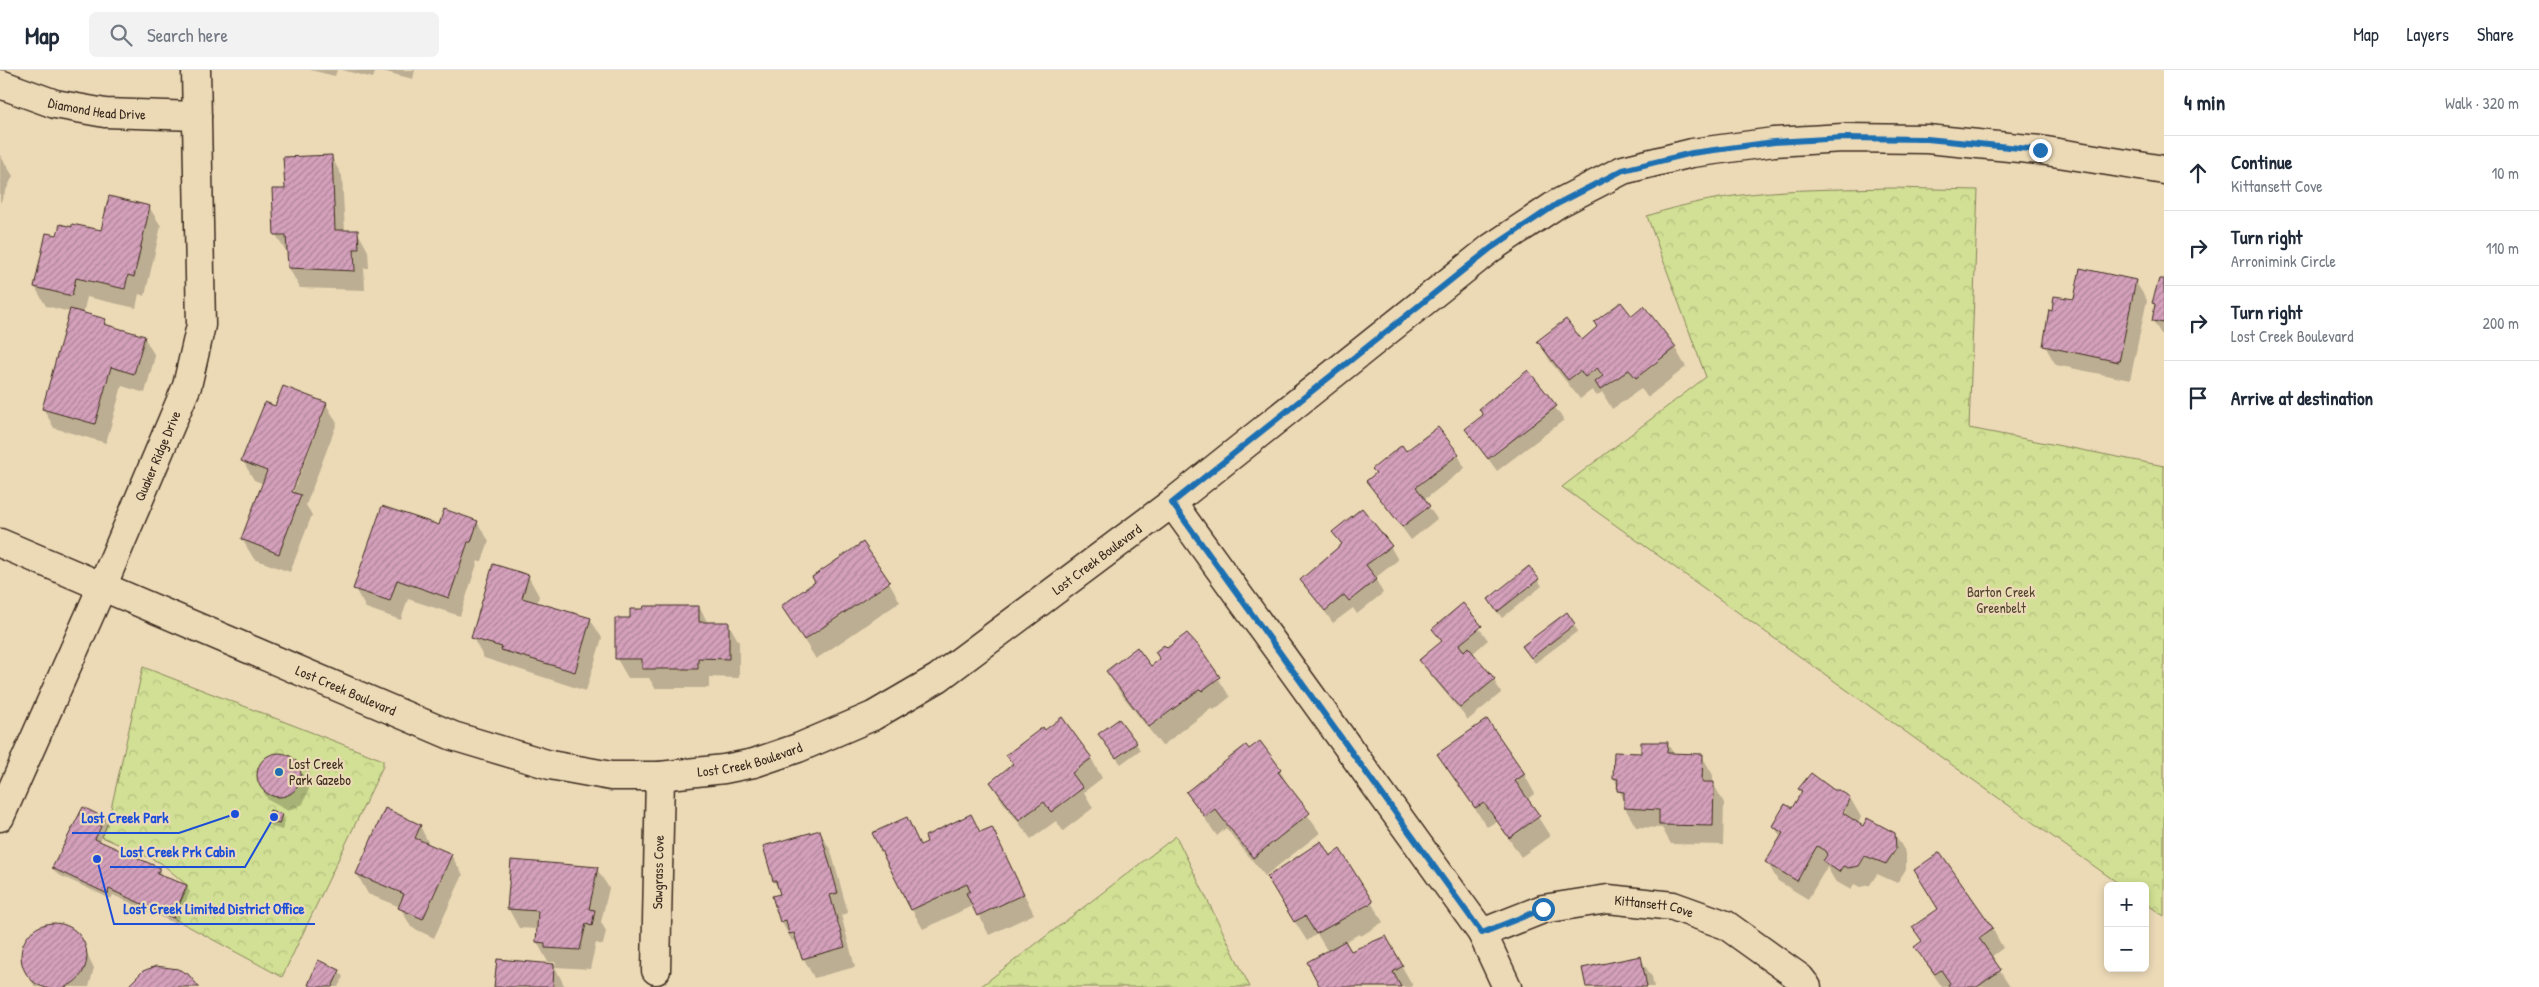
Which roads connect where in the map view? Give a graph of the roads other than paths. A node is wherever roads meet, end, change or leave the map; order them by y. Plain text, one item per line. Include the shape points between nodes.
1 (196, 70) edge
2 (0, 84) edge
3 (197, 116) junction
4 (2164, 170) edge
5 (1172, 503) junction
6 (0, 543) edge
7 (102, 587) junction
8 (660, 776) junction
9 (0, 817) edge
10 (1482, 933) junction
11 (656, 970) dead end
12 (1507, 987) edge
13 (1807, 987) edge

1 - 3 street, Quaker Ridge Drive
2 - 3 street, Diamond Head Drive via 55,104 105,113
3 - 7 street, Quaker Ridge Drive via 201,325 188,386
4 - 5 street, Lost Creek Boulevard via 2040,150 1927,139 1843,138 1774,142 1692,153 1623,170 1557,204 1491,248
5 - 8 street, Lost Creek Boulevard via 938,678 873,716 754,763
5 - 10 street
6 - 7 street, Lost Creek Boulevard
7 - 8 street, Lost Creek Boulevard via 453,736 550,765 611,776
7 - 9 street, Quaker Ridge Drive
8 - 11 street, Sawgrass Cove
10 - 12 street
10 - 13 street, Kittansett Cove via 1543,909 1608,899 1673,906 1726,925 1800,978

